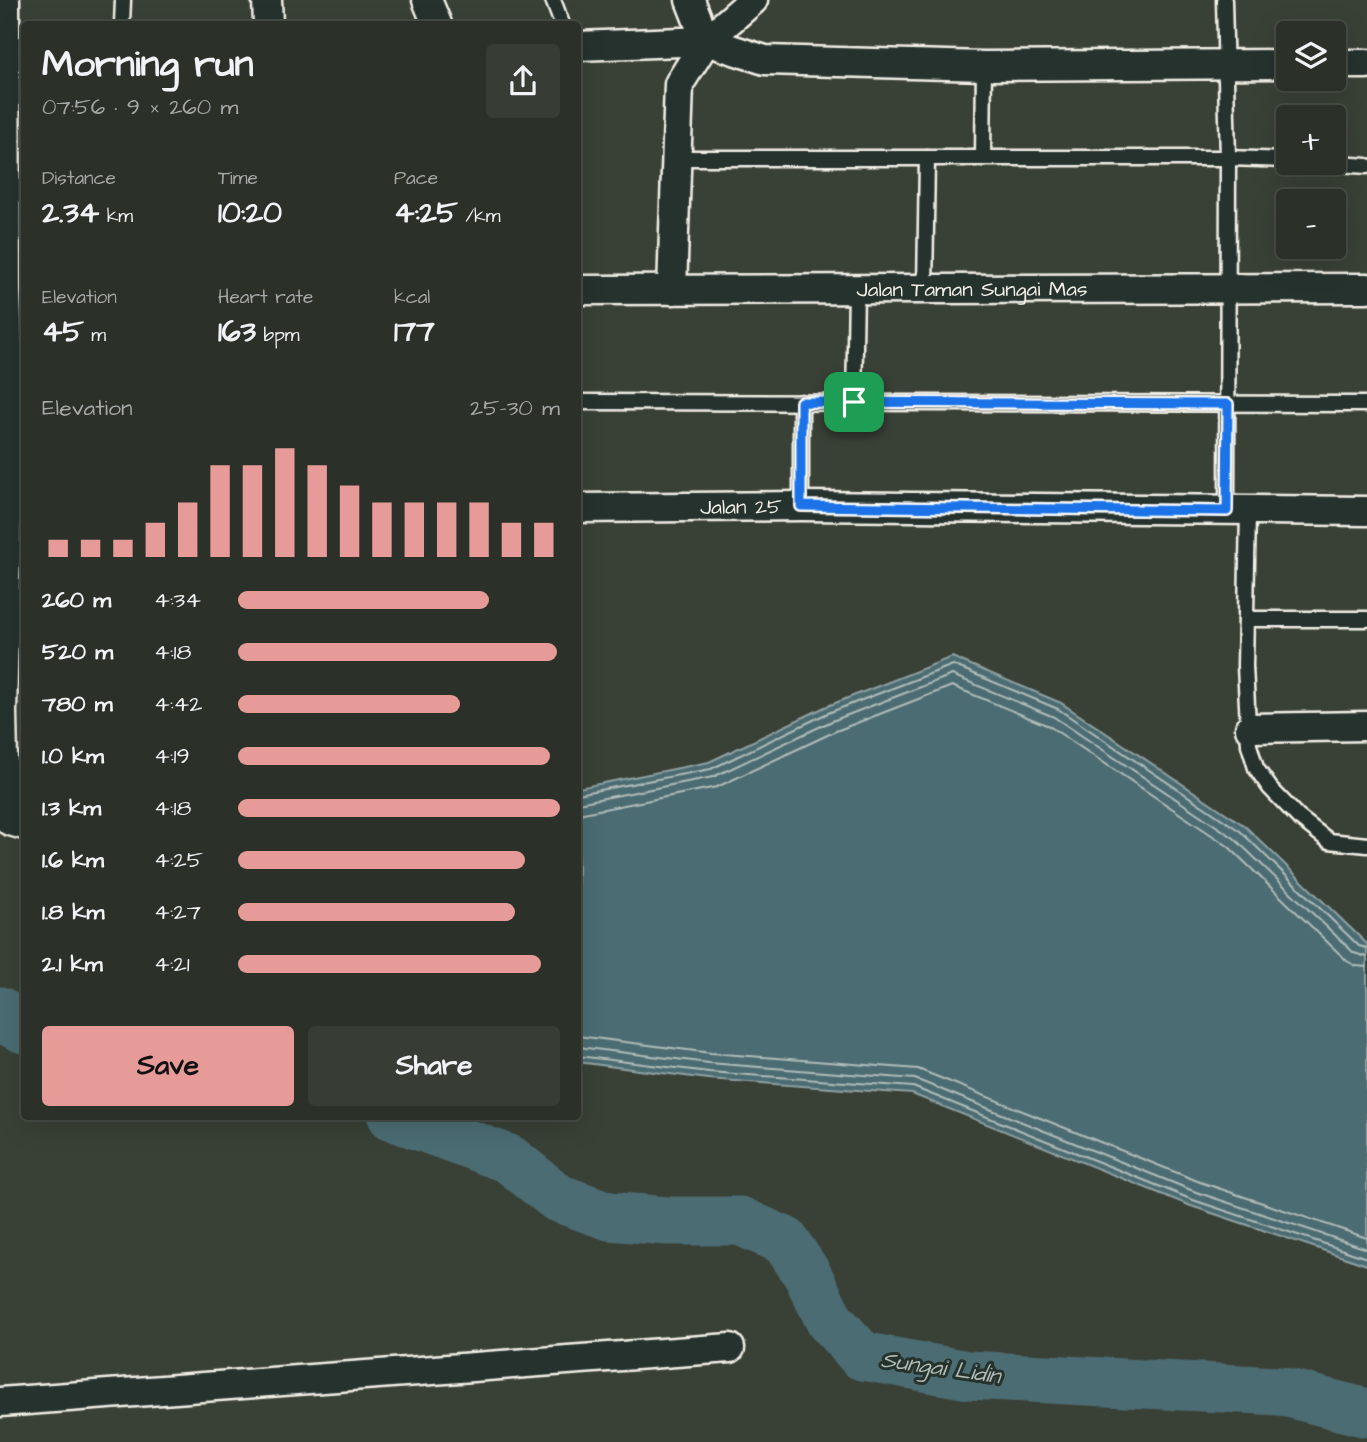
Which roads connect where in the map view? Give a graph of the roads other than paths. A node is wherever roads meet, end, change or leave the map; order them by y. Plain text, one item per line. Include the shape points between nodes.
1 (5, 0) edge
2 (123, 0) edge
3 (268, 0) edge
4 (426, 0) edge
5 (553, 0) edge
6 (690, 0) edge
7 (753, 0) edge
8 (1224, 0) edge
9 (122, 21) edge
10 (268, 21) edge
11 (436, 21) edge
12 (561, 21) edge
13 (706, 41) junction
14 (581, 46) edge
15 (1226, 64) junction
16 (1276, 64) edge
17 (1346, 64) edge
18 (1367, 64) edge
19 (984, 66) junction
20 (675, 158) junction
21 (983, 158) junction
22 (1228, 158) junction
23 (927, 159) junction
24 (1276, 160) edge
25 (1346, 164) edge
26 (1367, 166) edge
27 (1367, 288) edge
28 (1228, 289) junction
29 (10, 290) edge
30 (581, 290) edge
31 (672, 290) junction
32 (925, 290) junction
33 (856, 291) junction
34 (11, 397) edge
35 (581, 402) edge
36 (801, 402) junction
37 (854, 402) junction
38 (1228, 404) junction
39 (1367, 404) edge
40 (801, 506) junction
41 (581, 508) edge
42 (11, 511) edge
43 (1237, 511) junction
44 (1367, 511) edge
45 (2, 607) edge
46 (1246, 619) junction
47 (1367, 619) edge
48 (1, 712) edge
49 (1367, 726) edge
50 (1250, 728) junction
51 (21, 824) edge
52 (1367, 845) edge
53 (730, 1348) dead end
54 (0, 1402) edge

1 - 29 street
2 - 9 lane
3 - 10 street
4 - 11 street
5 - 12 lane
6 - 13 street
7 - 13 street
8 - 15 lane
13 - 14 street
13 - 19 street via 765,60
13 - 20 street via 679,84
15 - 16 street
15 - 19 street
15 - 22 lane
17 - 18 street
19 - 21 lane
20 - 23 lane
20 - 31 street
21 - 22 lane
21 - 23 lane
22 - 24 lane
22 - 28 lane
23 - 32 lane
25 - 26 lane
27 - 28 street, Jalan Taman Sungai Mas
28 - 32 street, Jalan Taman Sungai Mas
28 - 38 lane
29 - 34 street
30 - 31 street, Jalan Taman Sungai Mas
31 - 33 street, Jalan Taman Sungai Mas
32 - 33 street, Jalan Taman Sungai Mas
33 - 37 lane
34 - 42 street
35 - 36 lane
36 - 37 lane
36 - 40 lane
37 - 38 lane
38 - 39 lane
38 - 43 lane
40 - 41 street, Jalan 25
40 - 43 street, Jalan 25
42 - 45 street
43 - 44 street, Jalan 25
43 - 46 lane
45 - 48 street
46 - 47 lane
46 - 50 lane
48 - 51 street via 4,811 10,821
49 - 50 street
50 - 52 lane via 1256,768 1297,817 1329,841
53 - 54 street

